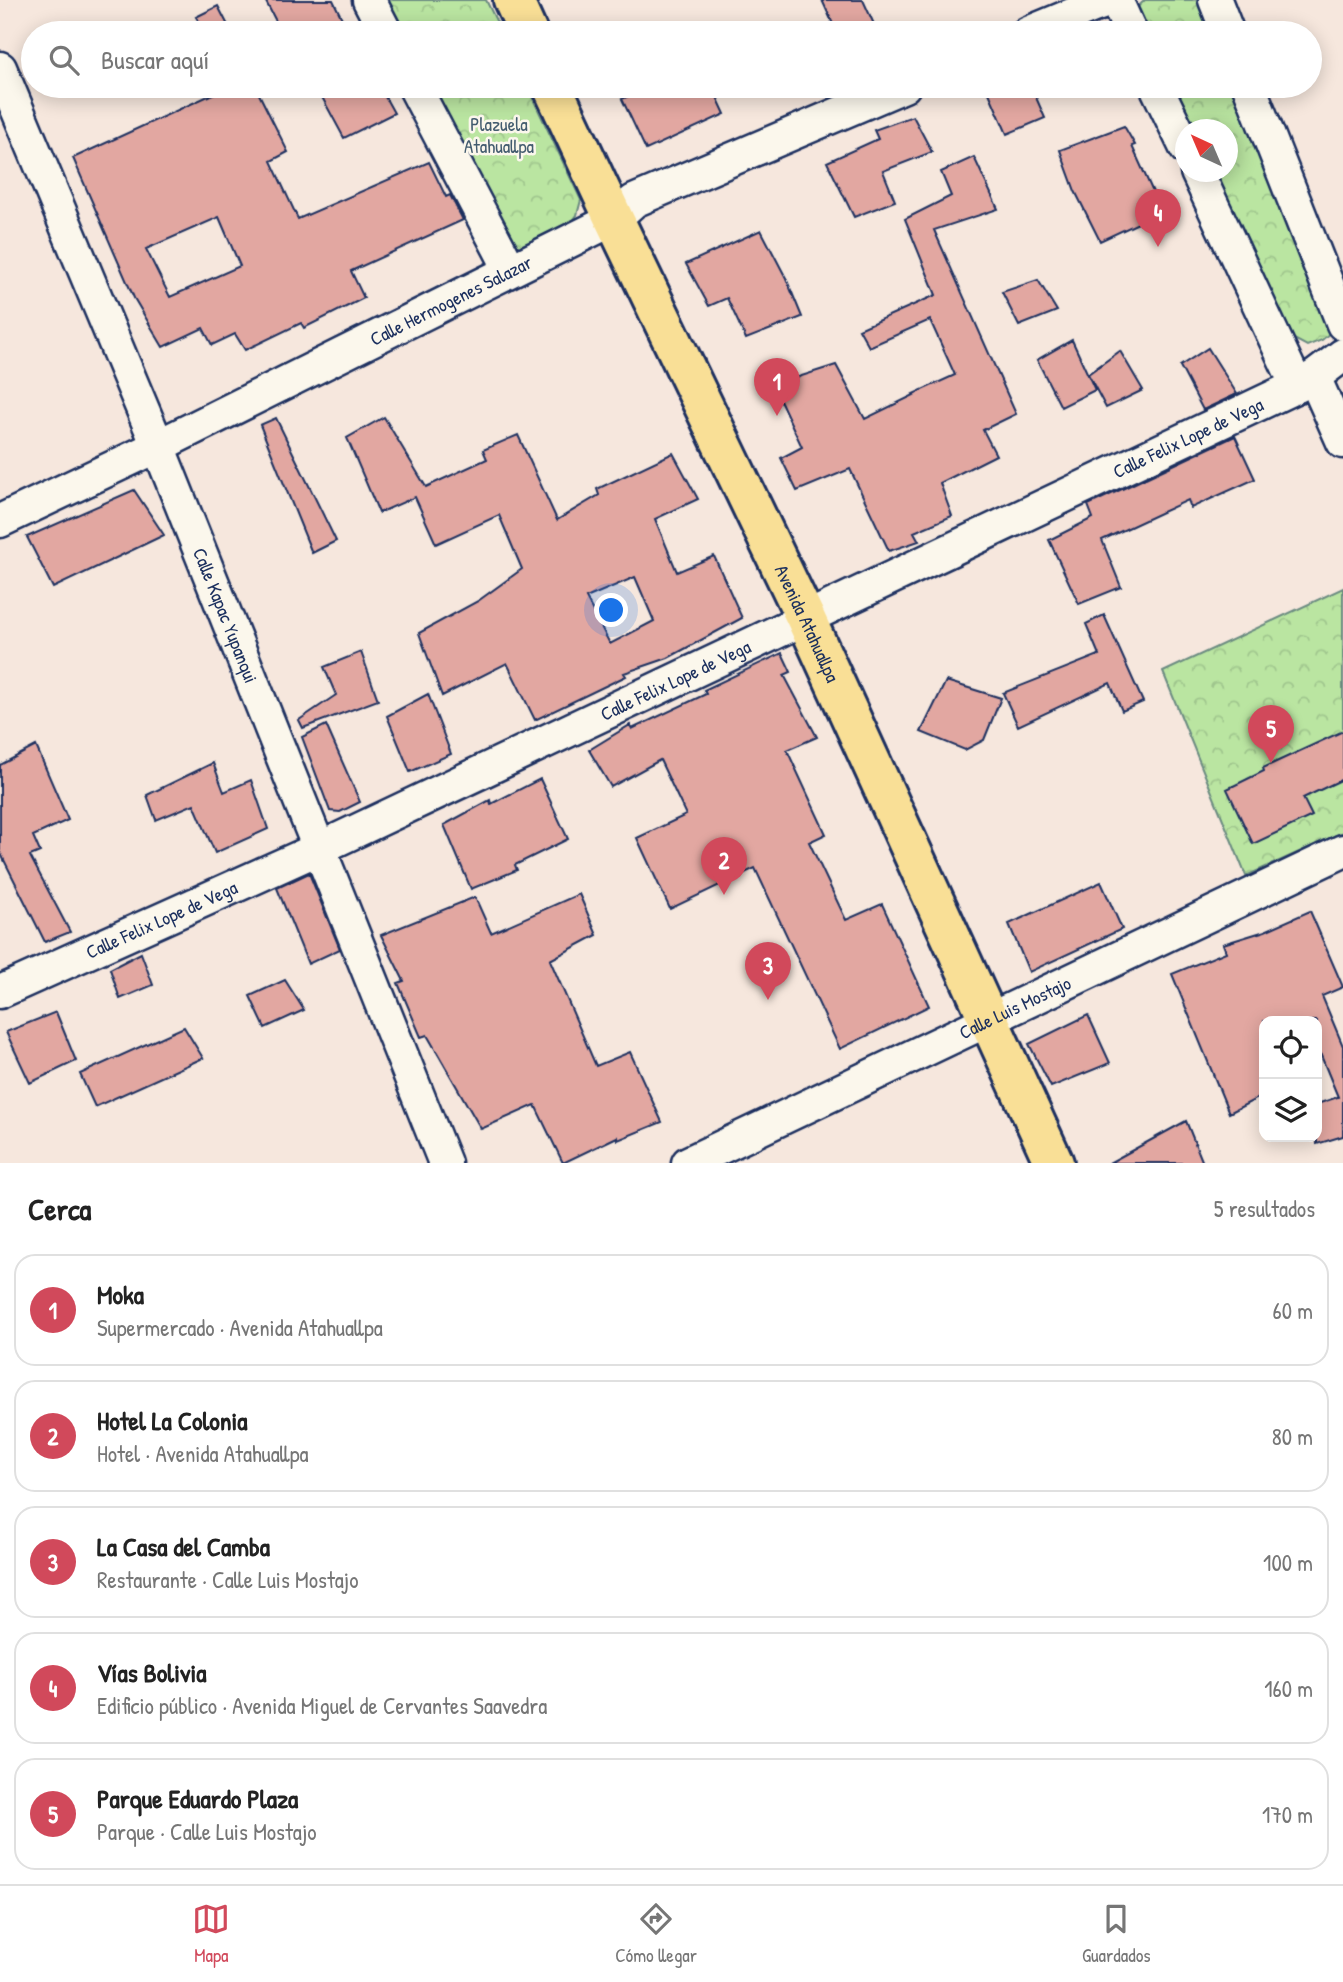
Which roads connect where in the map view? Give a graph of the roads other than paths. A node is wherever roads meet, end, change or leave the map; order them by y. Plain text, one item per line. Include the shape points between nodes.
1 (369, 0) edge
2 (513, 0) edge
3 (1114, 0) edge
4 (1215, 0) edge
5 (380, 21) edge
6 (523, 21) edge
7 (1057, 21) edge
8 (1125, 21) edge
9 (1223, 21) edge
10 (0, 68) edge
11 (420, 98) edge
12 (558, 98) edge
13 (876, 98) edge
14 (1162, 98) edge
15 (1254, 98) edge
16 (1175, 127) edge
17 (1202, 182) edge
18 (614, 219) junction
19 (510, 269) junction
20 (1343, 324) edge
21 (1343, 355) edge
22 (1306, 381) junction
23 (1343, 442) edge
24 (158, 446) junction
25 (0, 521) edge
26 (805, 617) junction
27 (318, 849) junction
28 (1343, 851) edge
29 (0, 992) edge
30 (988, 1021) junction
31 (445, 1163) edge
32 (688, 1163) edge
33 (1054, 1163) edge

1 - 5 street
2 - 6 main road
3 - 7 street
3 - 8 street
4 - 9 street
10 - 24 street, Calle Kapac Yupanqui
11 - 19 street
12 - 18 main road, Avenida Atahuallpa
13 - 18 street, Calle Hermogenes Salazar via 634,201
14 - 16 street
15 - 20 street
17 - 22 street
18 - 19 street, Calle Hermogenes Salazar
18 - 26 main road, Avenida Atahuallpa
19 - 24 street, Calle Hermogenes Salazar
21 - 22 street, Calle Felix Lope de Vega
22 - 23 street
22 - 26 street, Calle Felix Lope de Vega
24 - 25 street, Calle Hermogenes Salazar
24 - 27 street, Calle Kapac Yupanqui
26 - 27 street, Calle Felix Lope de Vega
26 - 30 main road, Avenida Atahuallpa
27 - 29 street, Calle Felix Lope de Vega
27 - 31 street, Calle Kapac Yupanqui
28 - 30 street, Calle Luis Mostajo
30 - 32 street, Calle Luis Mostajo
30 - 33 main road, Avenida Atahuallpa

